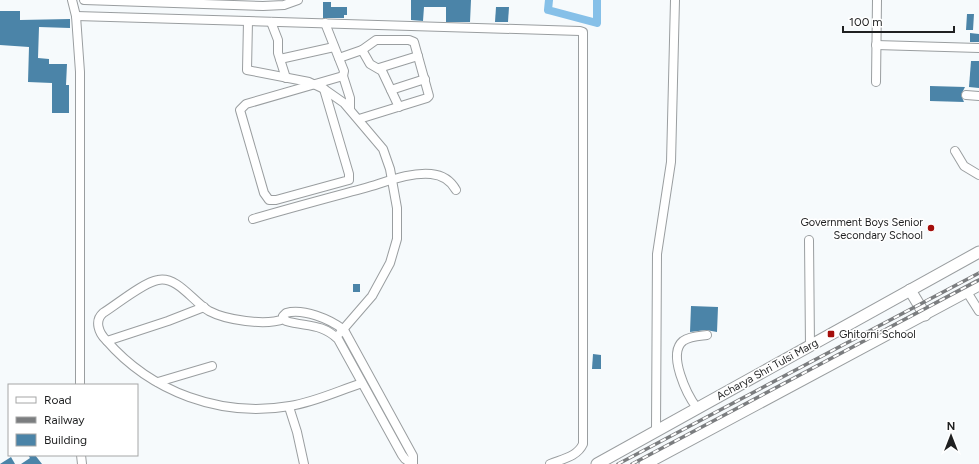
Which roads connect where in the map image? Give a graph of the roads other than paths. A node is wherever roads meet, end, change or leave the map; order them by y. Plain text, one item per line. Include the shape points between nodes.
1 (72, 0) edge
2 (84, 0) edge
3 (298, 0) edge
4 (675, 0) edge
5 (877, 0) edge
6 (76, 16) junction
7 (248, 21) junction
8 (271, 22) junction
9 (325, 23) junction
10 (876, 45) junction
11 (334, 47) junction
12 (979, 48) edge
13 (362, 50) junction
14 (418, 56) junction
15 (339, 58) junction
16 (280, 59) junction
17 (379, 68) junction
18 (343, 76) junction
19 (286, 78) junction
20 (425, 79) junction
21 (876, 82) dead end
22 (321, 86) junction
23 (390, 90) junction
24 (966, 95) dead end
25 (979, 96) edge
26 (399, 106) junction
27 (350, 109) junction
28 (359, 119) junction
29 (955, 151) dead end
30 (979, 175) edge
31 (391, 180) junction
32 (456, 190) dead end
33 (253, 219) dead end
34 (809, 240) dead end
35 (979, 252) edge
36 (979, 285) edge
37 (910, 290) junction
38 (967, 292) junction
39 (204, 307) junction
40 (979, 311) edge
41 (925, 315) junction
42 (284, 319) junction
43 (344, 330) junction
44 (707, 335) dead end
45 (336, 337) junction
46 (107, 341) junction
47 (810, 346) junction
48 (212, 366) dead end
49 (158, 382) junction
50 (362, 383) junction
51 (80, 384) edge
52 (289, 407) junction
53 (697, 408) junction
54 (656, 430) junction
55 (304, 464) edge
56 (413, 464) edge
57 (550, 464) edge
58 (597, 464) edge
59 (645, 464) edge

1 - 6 street
2 - 3 street via 263,6
4 - 54 street via 671,162 657,254
5 - 10 street
6 - 7 street
6 - 51 street via 80,72
7 - 8 street
7 - 19 street via 246,69
8 - 9 street
8 - 16 street via 278,40
9 - 11 street
9 - 57 street via 580,31 584,34 582,444 574,455
10 - 12 street
10 - 21 street
11 - 15 street
11 - 16 street
13 - 14 street via 376,40 409,40 414,42
13 - 15 street
13 - 17 street via 370,64
14 - 17 street
14 - 20 street
15 - 18 street via 344,71
16 - 19 street
17 - 23 street
18 - 22 street
18 - 27 street via 350,98
19 - 22 street
20 - 23 street
20 - 26 street via 429,93 427,98
22 - 22 street via 349,174 348,180 269,200 264,193 240,110 246,104
22 - 27 street
23 - 26 street
24 - 25 street
26 - 28 street
27 - 28 street
28 - 31 street via 383,149
29 - 30 street via 964,166
31 - 32 street via 433,174 446,179
31 - 33 street
31 - 43 street via 398,221 394,251 372,296
34 - 47 street
35 - 37 highway, Acharya Shri Tulsi Marg
36 - 38 highway
37 - 41 highway
37 - 47 highway, Acharya Shri Tulsi Marg
38 - 40 street
38 - 41 highway
39 - 42 street via 214,313 250,321 273,322
39 - 46 street via 168,322
39 - 46 street via 172,282 156,280 100,316 98,325
41 - 59 highway
42 - 43 street via 286,313 300,312 325,320
42 - 45 street via 325,329
43 - 45 street
43 - 56 street via 413,456
44 - 53 street via 690,337 684,340 678,349 680,374
45 - 50 street
46 - 49 street via 126,360
47 - 53 highway, Acharya Shri Tulsi Marg
48 - 49 street
49 - 52 street via 173,391 207,404 231,407
50 - 52 street
50 - 56 street via 405,460
52 - 55 street
53 - 54 highway, Acharya Shri Tulsi Marg
54 - 58 highway, Acharya Shri Tulsi Marg

